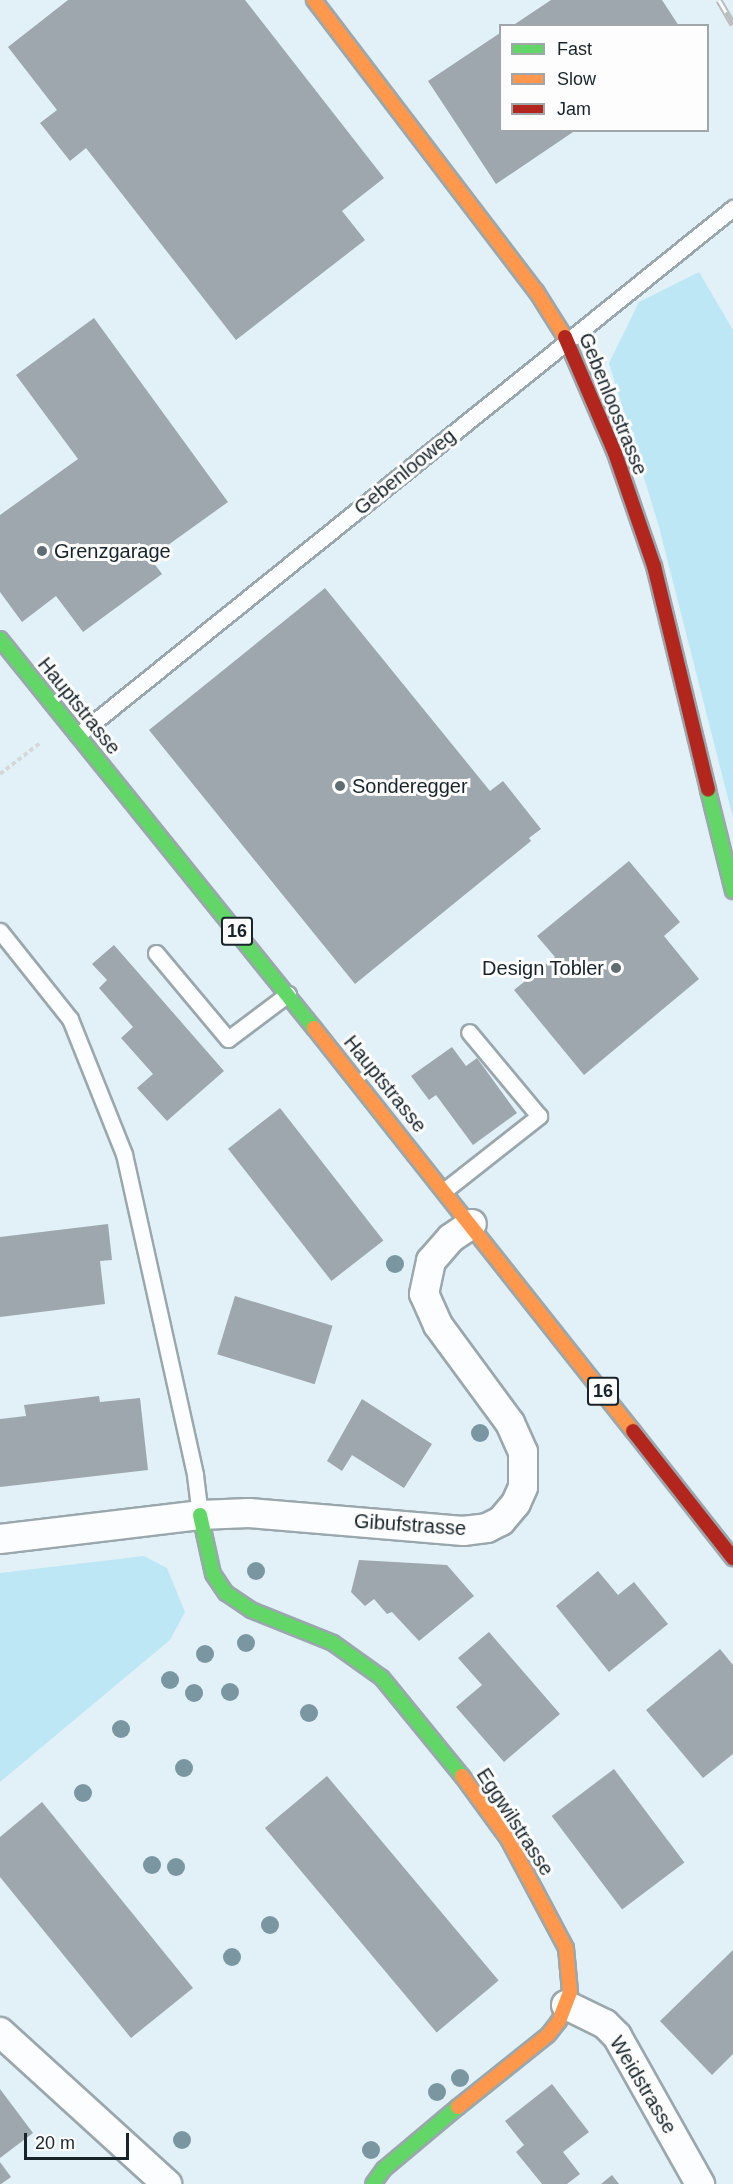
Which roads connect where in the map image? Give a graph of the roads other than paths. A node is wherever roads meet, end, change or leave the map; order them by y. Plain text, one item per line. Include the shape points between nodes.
1 (314, 0) edge
2 (733, 208) edge
3 (568, 341) junction
4 (0, 639) edge
5 (78, 735) junction
6 (733, 891) edge
7 (0, 931) edge
8 (156, 953) dead end
9 (288, 994) junction
10 (469, 1032) dead end
11 (445, 1190) junction
12 (472, 1224) junction
13 (200, 1515) junction
14 (0, 1539) edge
15 (733, 1558) edge
16 (566, 2005) junction
17 (0, 2032) edge
18 (167, 2184) edge
19 (374, 2184) edge
20 (700, 2184) edge

1 - 3 street, Gebenloostrasse via 536,291
2 - 3 lane, Gebenlooweg
3 - 5 lane, Gebenlooweg
3 - 6 street, Gebenloostrasse via 615,453 654,566
4 - 5 street, Hauptstrasse / 16
5 - 9 street, Hauptstrasse / 16
7 - 13 lane via 70,1019 124,1154 139,1207
8 - 9 lane via 228,1039
9 - 11 street, Hauptstrasse / 16
10 - 11 lane via 539,1116
11 - 12 street, Hauptstrasse / 16
12 - 13 street, Gibufstrasse via 451,1238 431,1261 424,1294 438,1326 519,1441 526,1476 511,1512 487,1528 463,1531 249,1513
12 - 15 street, Hauptstrasse / 16
13 - 14 street, Gibufstrasse
13 - 16 street, Eggwilstrasse via 213,1574 226,1593 251,1610 333,1643 361,1659 382,1678 480,1797 561,1936 571,1977
16 - 19 street, Eggwilstrasse via 559,2021 535,2048 420,2137 384,2169
16 - 20 street, Weidstrasse via 605,2024 617,2036
17 - 18 street

